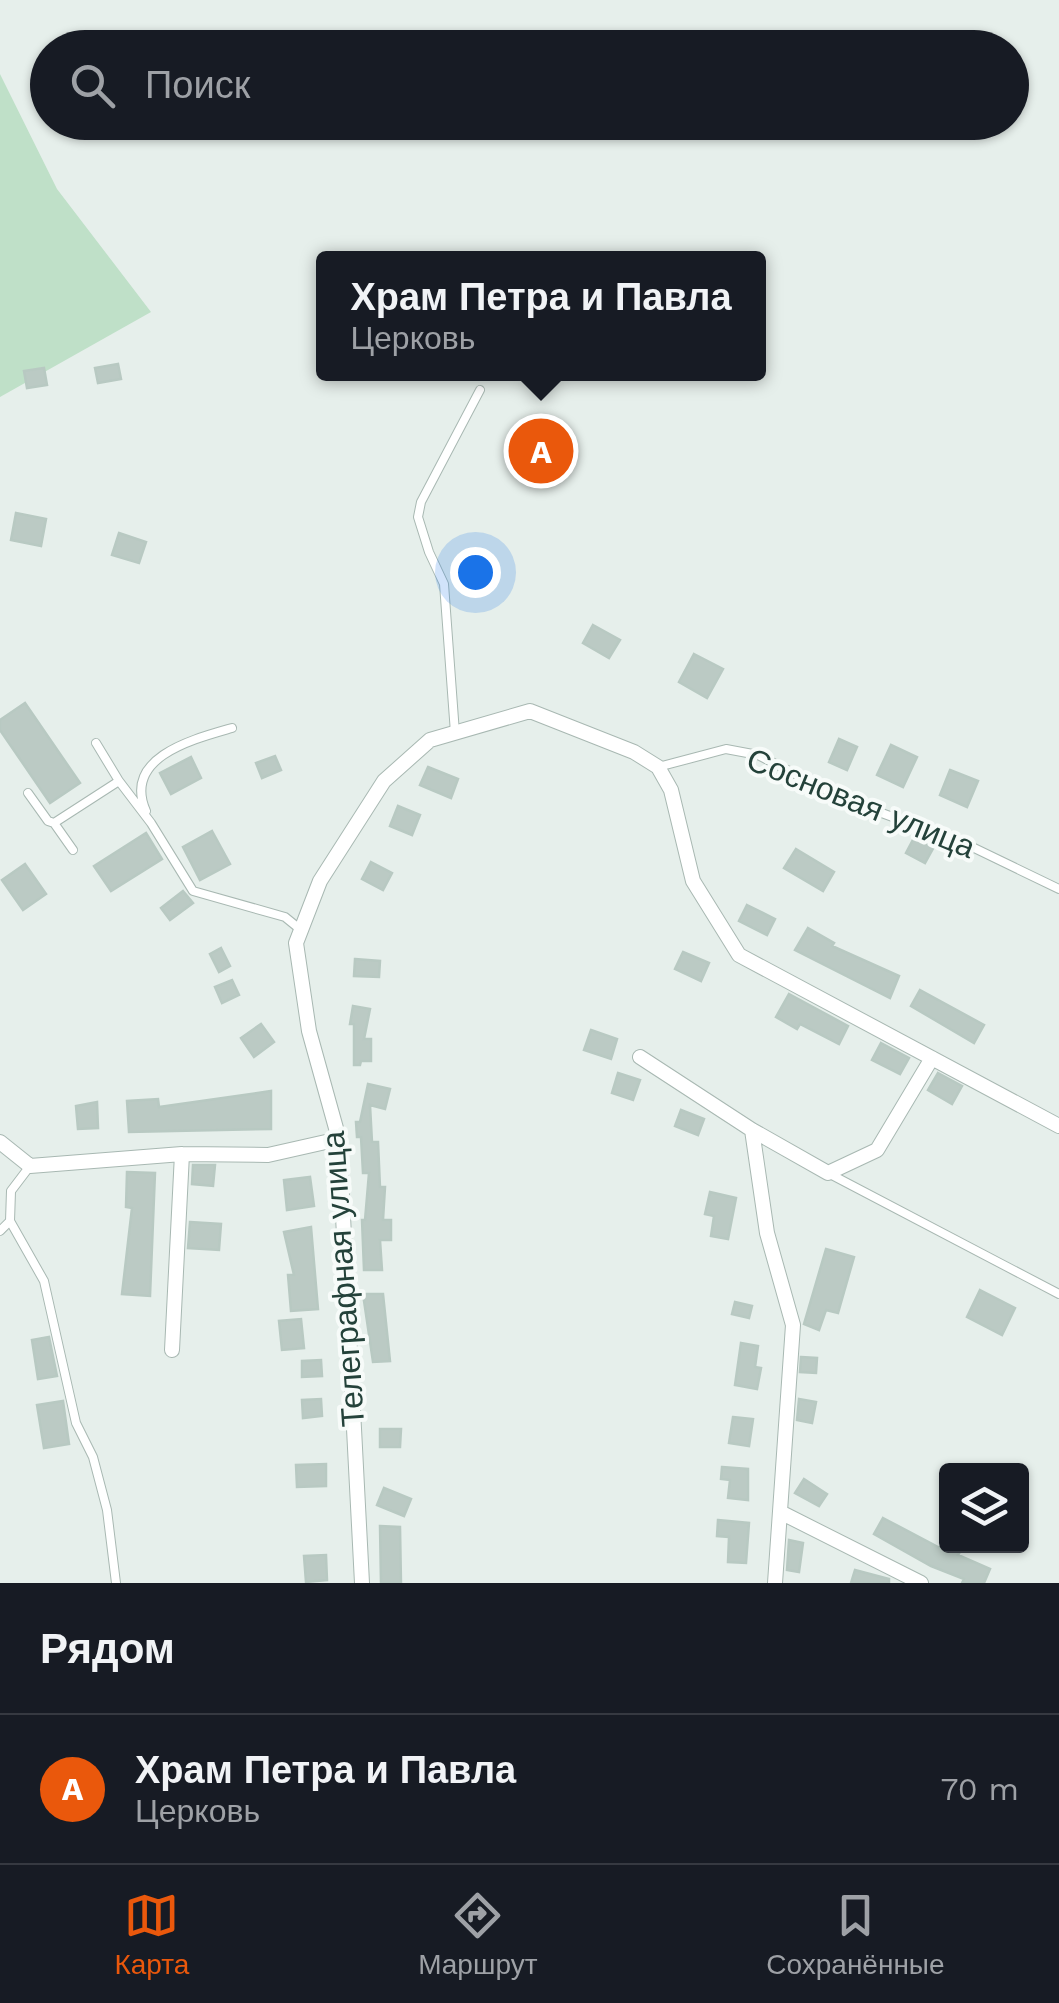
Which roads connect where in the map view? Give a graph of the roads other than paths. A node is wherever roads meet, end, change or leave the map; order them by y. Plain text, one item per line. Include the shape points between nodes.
1 (480, 390) dead end
2 (232, 728) dead end
3 (455, 733) junction
4 (96, 743) dead end
5 (658, 767) junction
6 (119, 781) junction
7 (28, 793) dead end
8 (54, 823) junction
9 (151, 823) junction
10 (73, 850) dead end
11 (1059, 889) edge
12 (301, 930) junction
13 (640, 1057) dead end
14 (932, 1058) junction
15 (1059, 1126) edge
16 (752, 1130) junction
17 (339, 1139) junction
18 (0, 1142) edge
19 (182, 1154) junction
20 (30, 1166) junction
21 (828, 1173) junction
22 (10, 1221) junction
23 (0, 1231) edge
24 (1059, 1294) edge
25 (172, 1350) dead end
26 (782, 1513) junction
27 (116, 1583) edge
28 (362, 1583) edge
29 (775, 1583) edge
30 (921, 1583) edge

1 - 3 lane via 418,517 444,584
2 - 9 lane via 151,763 139,797
3 - 5 street, Телеграфная улица via 530,711
3 - 12 street, Телеграфная улица via 430,740 384,781 320,881
4 - 6 lane
5 - 11 lane, Сосновая улица via 726,749 758,756 844,800 968,845
5 - 14 street via 671,790 693,881 739,955
6 - 8 lane
6 - 9 lane
7 - 8 lane
8 - 10 lane
9 - 12 lane via 193,891 285,917
12 - 17 street, Телеграфная улица via 296,944 309,1031
13 - 16 street
14 - 15 street
14 - 21 street via 877,1150
16 - 21 street
16 - 26 street via 767,1233 793,1325
17 - 19 street via 268,1155
17 - 28 street, Телеграфная улица
18 - 20 street
19 - 20 street
19 - 25 street
20 - 22 lane via 11,1190
21 - 24 lane
22 - 23 lane
22 - 27 lane via 44,1280 76,1422 107,1510
26 - 29 street
26 - 30 street

